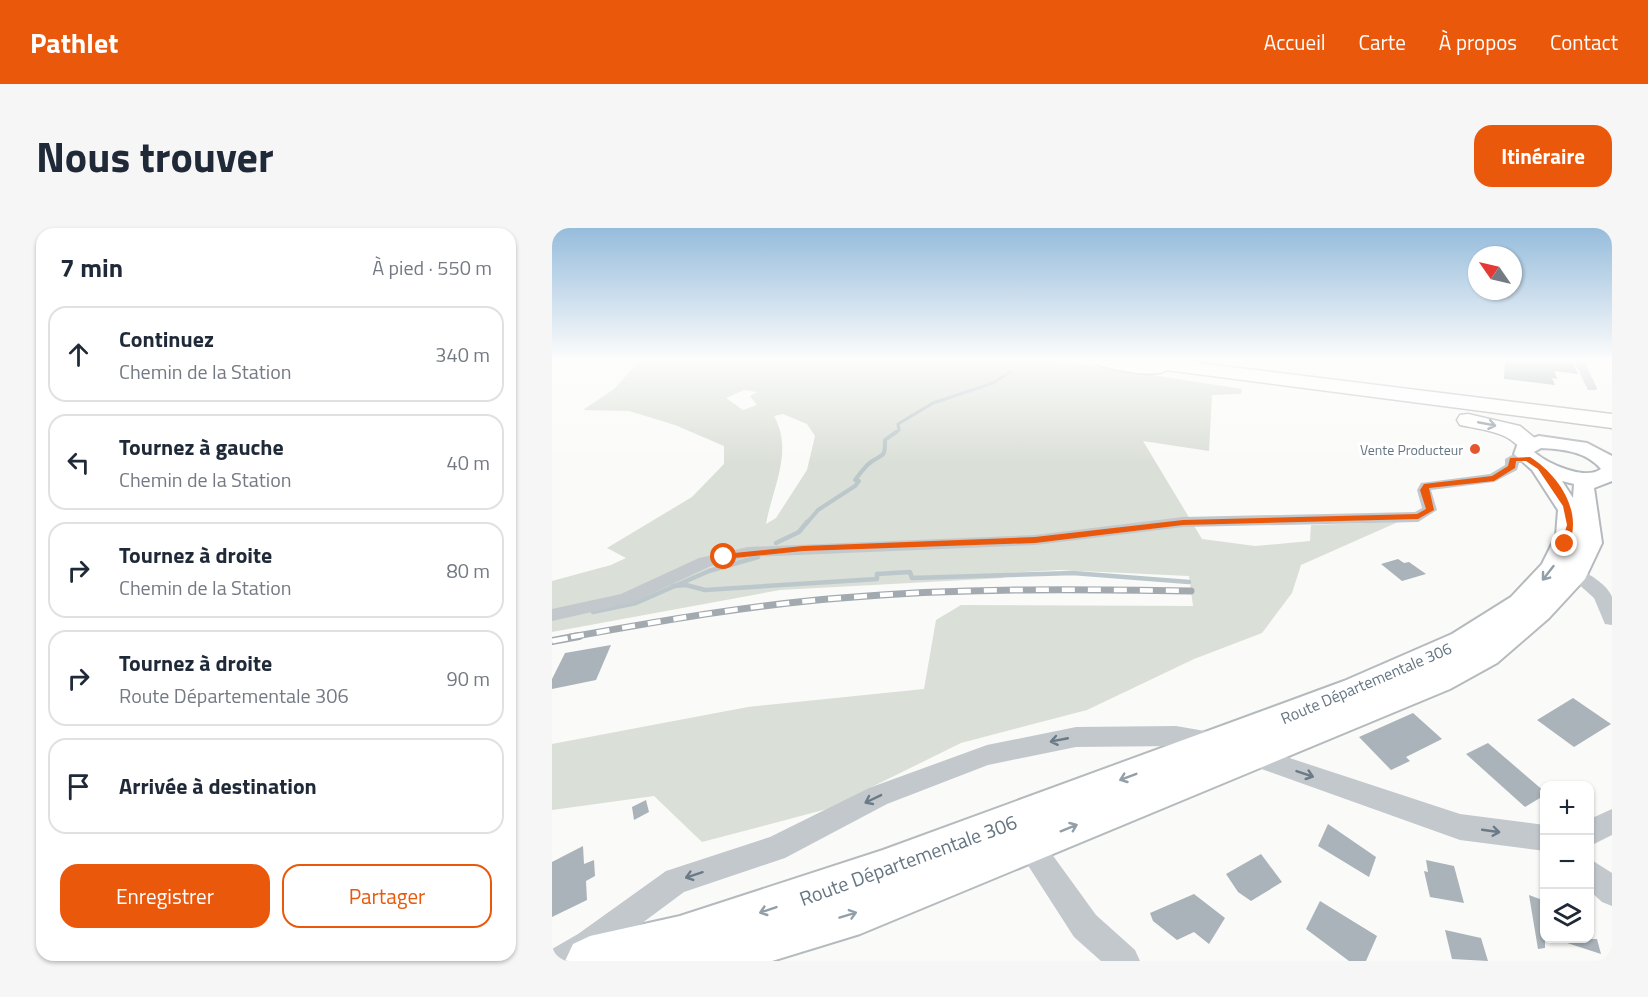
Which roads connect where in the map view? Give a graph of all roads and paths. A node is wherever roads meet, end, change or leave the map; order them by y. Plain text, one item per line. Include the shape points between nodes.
1 (1314, 395) edge
2 (1407, 395) edge
3 (1468, 395) edge
4 (1612, 413) edge
5 (1612, 421) edge
6 (1533, 457) junction
7 (1606, 464) edge
8 (1575, 573) junction
9 (552, 615) edge
10 (1612, 619) edge
11 (1236, 748) junction
12 (1612, 821) edge
13 (1594, 831) edge
14 (1540, 837) edge
15 (1029, 844) junction
16 (1594, 876) edge
17 (1612, 892) edge
18 (561, 961) edge
19 (590, 961) edge
20 (691, 961) edge
21 (1124, 961) edge

1 -> 6 highway via 1493,424 1512,431
2 - 5 highway
3 - 4 highway
6 - 7 main road via 1566,475
6 - 7 main road via 1551,442 1578,448
6 - 9 street via 1512,459 1512,467 1494,478 1426,486 1430,510 1418,516 1183,522 1035,540 748,552 705,562 626,598
6 -> 11 main road, Route Départementale 306 via 1568,506 1571,525 1553,568 1521,604 1463,642
7 - 8 main road, Route Départementale 306 via 1583,487 1589,543
8 - 10 street via 1602,595
8 - 11 main road, Route Départementale 306 via 1539,611 1486,655 1438,680 1374,707
11 -> 14 street, Route Départementale 306 via 1460,827
15 -> 11 main road, Route Départementale 306
11 -> 18 street, Route Départementale 306 via 1176,736 1076,737 987,755 879,796 775,849 676,881
11 -> 19 main road, Route Départementale 306 via 658,947
12 - 13 street
20 -> 15 main road, Route Départementale 306 via 860,911
15 - 21 street via 1085,926
16 - 17 street

